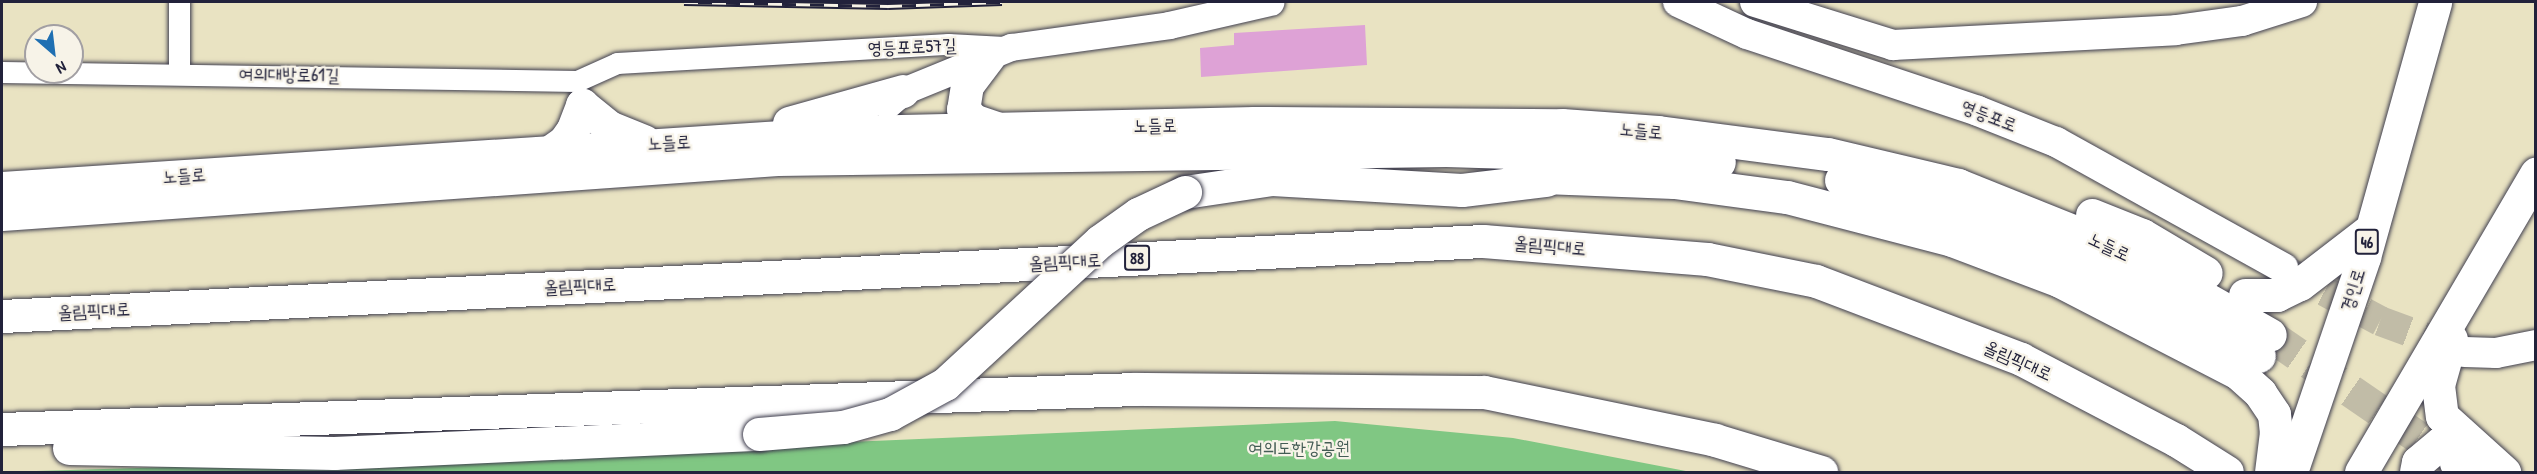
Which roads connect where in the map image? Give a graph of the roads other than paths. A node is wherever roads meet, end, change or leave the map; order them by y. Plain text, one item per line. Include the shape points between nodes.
1 (179, 2) edge
2 (1270, 2) edge
3 (1678, 2) edge
4 (1755, 2) edge
5 (2302, 2) edge
6 (2431, 4) edge
7 (1893, 45) junction
8 (1786, 46) junction
9 (1000, 52) junction
10 (2, 72) edge
11 (179, 74) junction
12 (903, 91) junction
13 (580, 93) junction
14 (1254, 123) junction
15 (1001, 129) junction
16 (857, 132) junction
17 (714, 140) junction
18 (652, 144) junction
19 (551, 151) junction
20 (1364, 153) junction
21 (831, 158) junction
22 (2535, 174) edge
23 (1546, 180) junction
24 (2, 188) edge
25 (2, 214) edge
26 (2370, 230) junction
27 (2283, 268) tunnel mouth
28 (2245, 295) junction
29 (2464, 295) junction
30 (2, 316) edge
31 (2535, 345) edge
32 (2465, 352) tunnel mouth
33 (2256, 355) junction
34 (2, 429) edge
35 (2, 446) edge
36 (2466, 461) edge
37 (2282, 470) edge
38 (1821, 472) edge
39 (2227, 472) edge
40 (2361, 472) edge
41 (2416, 472) edge
42 (2504, 472) edge

1 - 11 street
2 - 9 street, 영등포로57길 via 1169,25
3 - 8 main road, 영등포로
4 - 7 main road
5 - 7 main road via 2242,21 2176,30
6 - 26 main road, 경인로 / 46
7 - 8 main road
8 - 27 main road, 영등포로 via 1978,111 2056,142
9 - 12 street
9 - 13 street, 영등포로57길 via 948,44 617,63
9 - 15 main road via 967,85 963,109 974,120
10 - 11 street, 여의대방로61길
11 - 13 street, 여의대방로61길
12 - 16 street
12 - 17 main road
13 - 18 main road via 609,127
13 - 19 main road via 573,129
14 - 15 main road, 노들로
14 - 28 main road via 1483,109 1649,114 1769,124 1961,164 2142,235
14 - 33 main road, 노들로 via 1562,125 1658,132 1828,154 1958,185 2120,250
15 - 16 main road, 노들로
16 - 17 main road, 노들로
16 - 21 street
17 - 18 main road, 노들로
18 - 19 main road, 노들로
19 - 24 main road, 노들로
20 - 21 main road, 노들로
20 - 23 main road
20 - 33 main road, 노들로 via 1446,150 1665,157 1809,171 1952,209 2104,270
21 - 25 main road, 노들로
22 - 29 main road
23 - 33 main road via 1674,182 1787,197 1873,216 1952,240
23 - 35 main road, bridge via 1462,190 1272,179 1185,192 1138,214 1100,241 945,384 890,414 843,427 333,453
26 - 28 main road via 2300,284 2277,294
26 - 37 main road, 경인로 / 46 via 2335,348
28 - 33 main road via 2271,311 2280,326 2276,349 2265,365
29 - 36 main road via 2438,385 2438,399 2442,416
29 - 40 main road
30 - 39 main road, 올림픽대로 / 88 via 1483,241 1707,259 1816,281 2021,359 2176,440
31 - 32 main road via 2496,353
33 - 37 main road via 2260,393 2274,414
34 - 38 main road via 1136,389 1484,392 1715,440
36 - 41 main road via 2440,443 2418,462
36 - 42 main road

